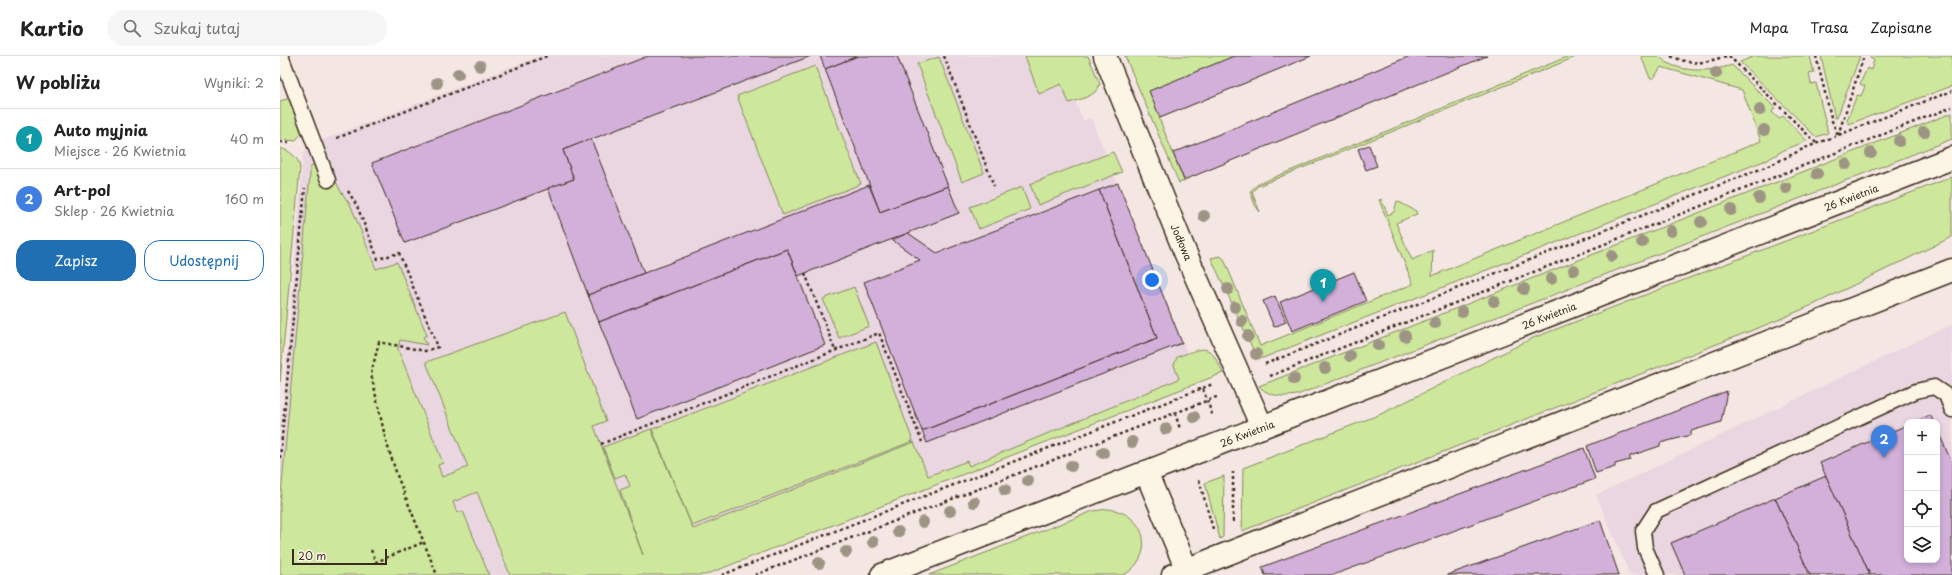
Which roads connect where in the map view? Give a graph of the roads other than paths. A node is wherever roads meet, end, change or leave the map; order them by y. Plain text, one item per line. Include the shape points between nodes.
1 (281, 56) edge
2 (1105, 56) edge
3 (1952, 158) edge
4 (328, 180) dead end
5 (1952, 270) edge
6 (1952, 410) edge
7 (1262, 428) junction
8 (1146, 472) junction
9 (1183, 573) edge
10 (882, 575) edge
11 (1657, 575) edge

1 - 4 lane
2 - 7 street, Jodłowa via 1185,252
3 - 7 street, 26 Kwietnia
5 - 9 street
6 - 11 lane via 1946,395 1934,387 1916,390 1656,511 1643,531 1645,548
7 - 8 street, 26 Kwietnia
8 - 9 street
8 - 10 street, 26 Kwietnia

